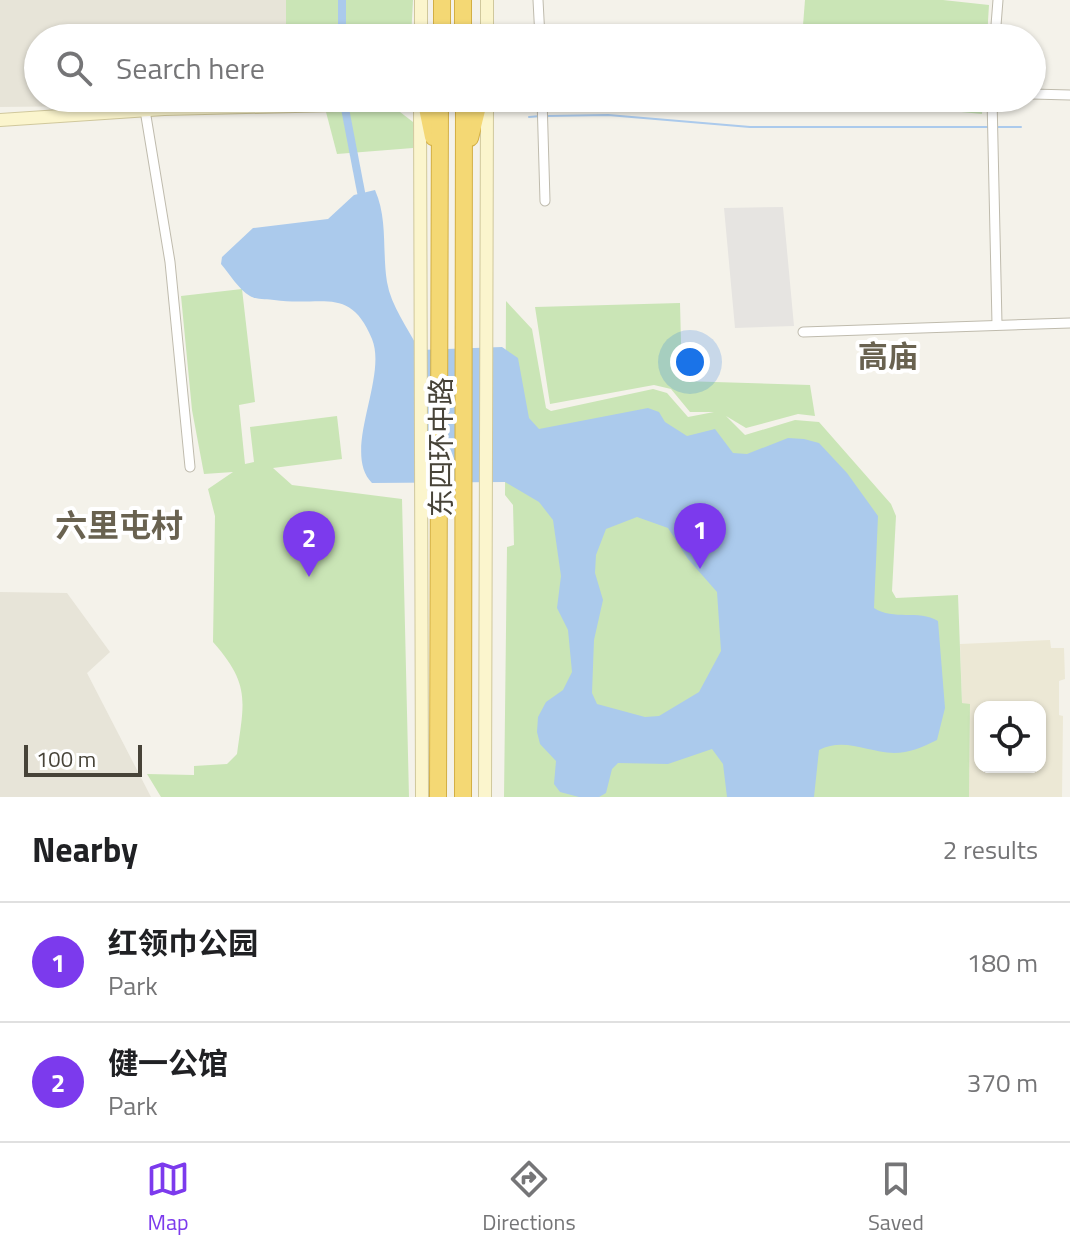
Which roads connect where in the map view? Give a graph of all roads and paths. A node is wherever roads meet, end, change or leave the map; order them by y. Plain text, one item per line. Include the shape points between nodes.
1 (421, 0) edge
2 (442, 0) edge
3 (463, 0) edge
4 (487, 0) edge
5 (538, 0) edge
6 (998, 0) edge
7 (421, 24) edge
8 (442, 24) edge
9 (463, 24) edge
10 (487, 24) edge
11 (539, 24) edge
12 (996, 24) edge
13 (1046, 94) edge
14 (1070, 95) edge
15 (116, 112) edge
16 (145, 112) edge
17 (422, 112) edge
18 (425, 112) edge
19 (440, 112) edge
20 (464, 112) edge
21 (477, 112) edge
22 (487, 112) edge
23 (542, 112) edge
24 (992, 112) edge
25 (0, 120) edge
26 (439, 166) junction
27 (464, 166) junction
28 (545, 201) dead end
29 (1070, 323) edge
30 (997, 324) junction
31 (803, 332) dead end
32 (190, 467) dead end
33 (437, 792) edge
34 (464, 792) edge
35 (422, 797) edge
36 (485, 797) edge

1 - 7 street
2 - 8 highway
3 - 9 highway
4 - 10 street
5 - 11 street
6 - 12 street
13 - 14 street
15 - 25 street
16 - 32 street via 170,262
17 - 35 street, 东四环中路
18 - 26 highway
19 - 26 highway, 东四环中路
20 - 27 highway, 东四环中路
21 - 27 highway
22 - 36 street, 东四环中路
23 - 28 street
24 - 30 street
26 - 33 highway, 东四环中路
27 - 34 highway, 东四环中路
29 - 30 street
30 - 31 street

